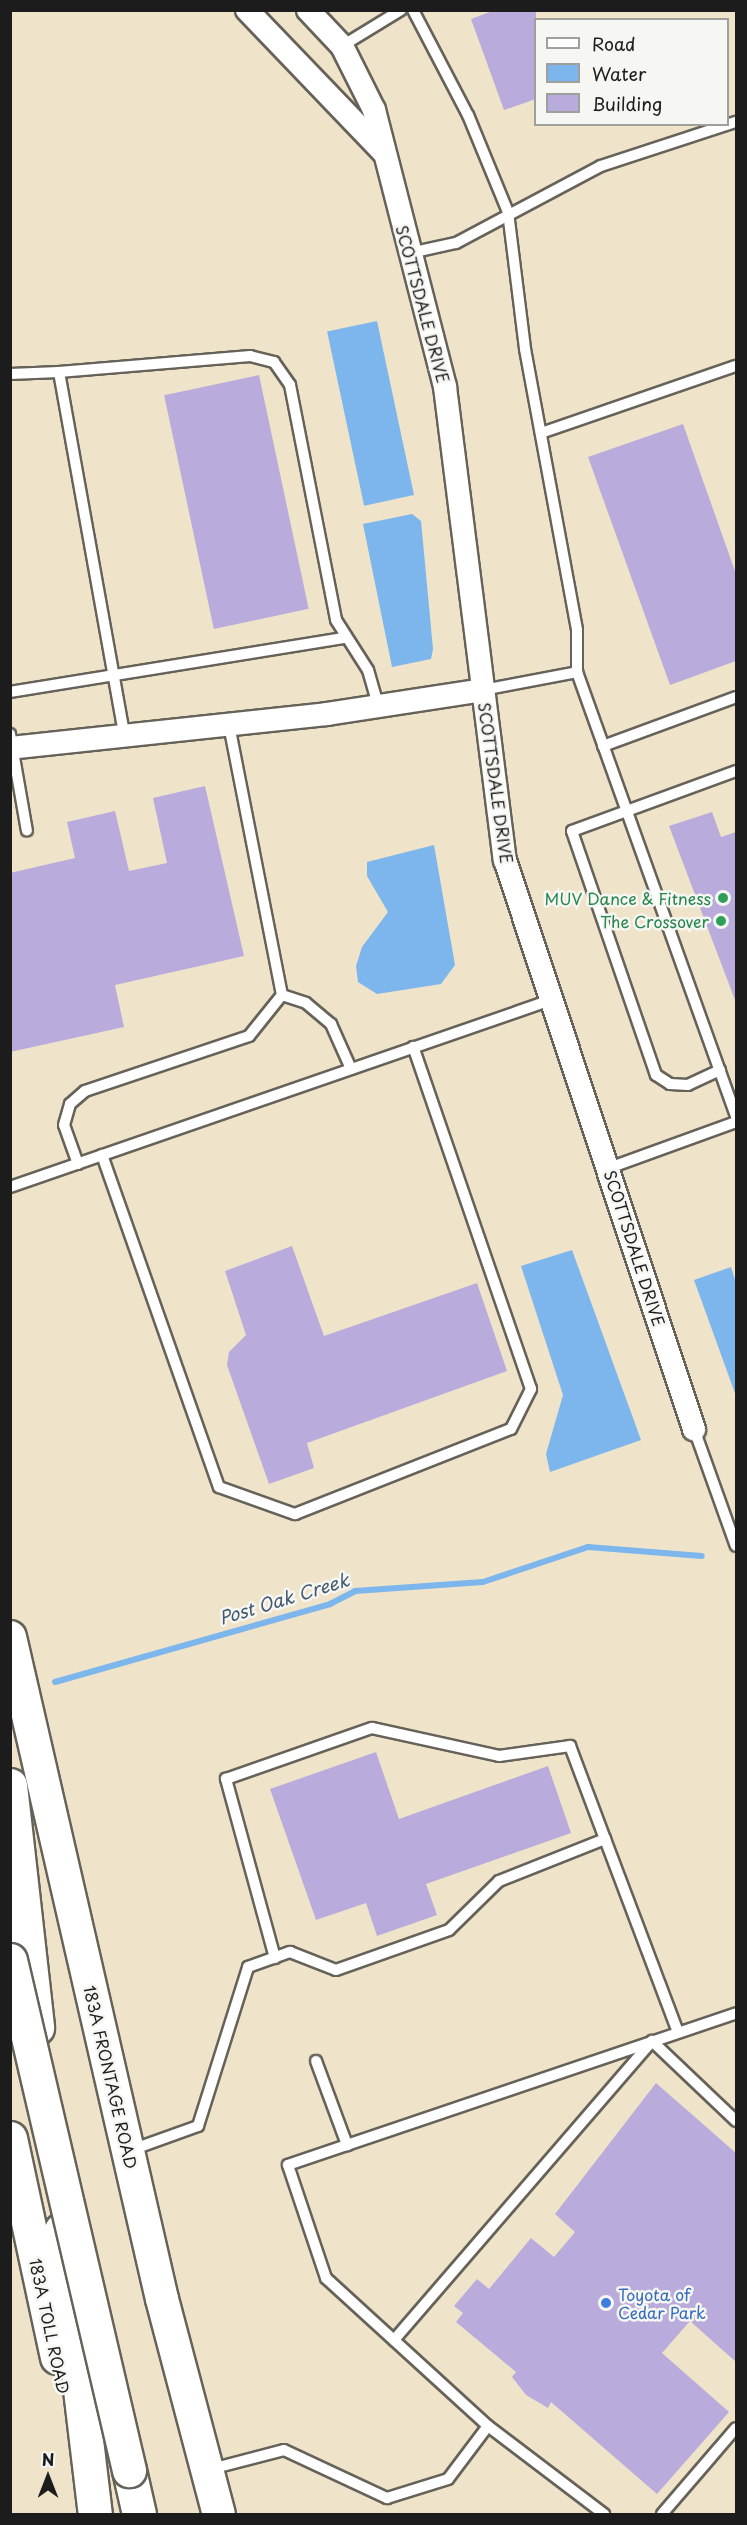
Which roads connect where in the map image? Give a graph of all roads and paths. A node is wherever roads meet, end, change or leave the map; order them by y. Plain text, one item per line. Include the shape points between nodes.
1 (247, 10) edge
2 (308, 10) edge
3 (401, 10) edge
4 (413, 10) edge
5 (342, 46) junction
6 (724, 126) edge
7 (385, 154) junction
8 (508, 212) junction
9 (410, 253) junction
10 (736, 366) edge
11 (59, 372) junction
12 (10, 374) edge
13 (541, 433) junction
14 (345, 638) junction
15 (577, 672) junction
16 (115, 674) junction
17 (483, 690) junction
18 (10, 692) edge
19 (736, 697) edge
20 (378, 705) junction
21 (229, 725) junction
22 (125, 737) junction
23 (11, 744) edge
24 (603, 746) junction
25 (736, 771) edge
26 (626, 812) junction
27 (27, 831) dead end
28 (282, 995) junction
29 (548, 1000) junction
30 (413, 1047) junction
31 (351, 1069) junction
32 (720, 1070) junction
33 (736, 1117) edge
34 (736, 1122) edge
35 (102, 1155) junction
36 (78, 1164) junction
37 (609, 1168) junction
38 (10, 1187) edge
39 (694, 1429) joint
40 (736, 1546) edge
41 (10, 1637) edge
42 (10, 1785) edge
43 (605, 1839) junction
44 (274, 1958) junction
45 (10, 1960) edge
46 (736, 2013) edge
47 (678, 2032) junction
48 (652, 2041) junction
49 (316, 2061) dead end
50 (736, 2121) edge
51 (10, 2138) edge
52 (347, 2145) junction
53 (128, 2151) junction
54 (394, 2340) junction
55 (488, 2426) junction
56 (736, 2428) edge
57 (207, 2470) junction
58 (92, 2514) edge
59 (139, 2514) edge
60 (219, 2514) edge
61 (604, 2514) edge
62 (662, 2514) edge

1 - 7 street, SCOTTSDALE DRIVE
2 - 5 street, SCOTTSDALE DRIVE
3 - 5 lane
4 - 8 lane via 468,115
5 - 7 street, SCOTTSDALE DRIVE via 374,110
6 - 8 lane via 601,166
7 - 9 street, SCOTTSDALE DRIVE
8 - 9 lane via 456,243
8 - 13 lane
9 - 17 street, SCOTTSDALE DRIVE via 445,387
10 - 13 lane
11 - 12 lane
11 - 14 lane via 250,356 274,362 290,385 336,620
11 - 16 lane
13 - 15 lane via 577,630
14 - 16 lane
14 - 20 lane via 368,670
15 - 17 lane
15 - 24 lane
16 - 18 lane
16 - 22 lane
17 - 20 street
17 - 29 street, SCOTTSDALE DRIVE via 505,860
19 - 24 lane
20 - 21 street
21 - 22 street
21 - 28 lane
22 - 23 street
23 - 27 lane
24 - 26 lane
25 - 26 lane
26 - 32 lane
26 - 32 lane via 572,831 646,1057 656,1075 670,1084 688,1085
28 - 31 lane via 306,1003 331,1024
28 - 36 lane via 249,1036 85,1091 70,1104 64,1125
29 - 30 lane
29 - 37 street, SCOTTSDALE DRIVE
30 - 31 lane
30 - 35 lane via 531,1389 511,1429 295,1514 219,1487
31 - 35 lane
32 - 33 lane
34 - 37 lane
35 - 36 lane
36 - 38 lane
37 - 39 street, SCOTTSDALE DRIVE
39 - 40 lane
41 - 53 main road, 183A FRONTAGE ROAD
42 - 58 highway
43 - 44 lane via 499,1881 449,1930 336,1970 290,1952
43 - 44 lane via 570,1746 499,1756 372,1728 237,1775 226,1779
43 - 47 lane
44 - 53 lane via 248,1967 198,2126
45 - 59 highway, bridge
46 - 47 lane
47 - 48 lane
48 - 50 lane
48 - 52 lane
48 - 54 lane
49 - 52 lane
51 - 58 highway, 183A TOLL ROAD
52 - 54 lane via 288,2165 326,2278
53 - 57 main road, 183A FRONTAGE ROAD
54 - 55 lane
55 - 57 lane via 448,2479 387,2498 284,2450
55 - 61 lane
56 - 62 lane
57 - 60 main road, 183A FRONTAGE ROAD

